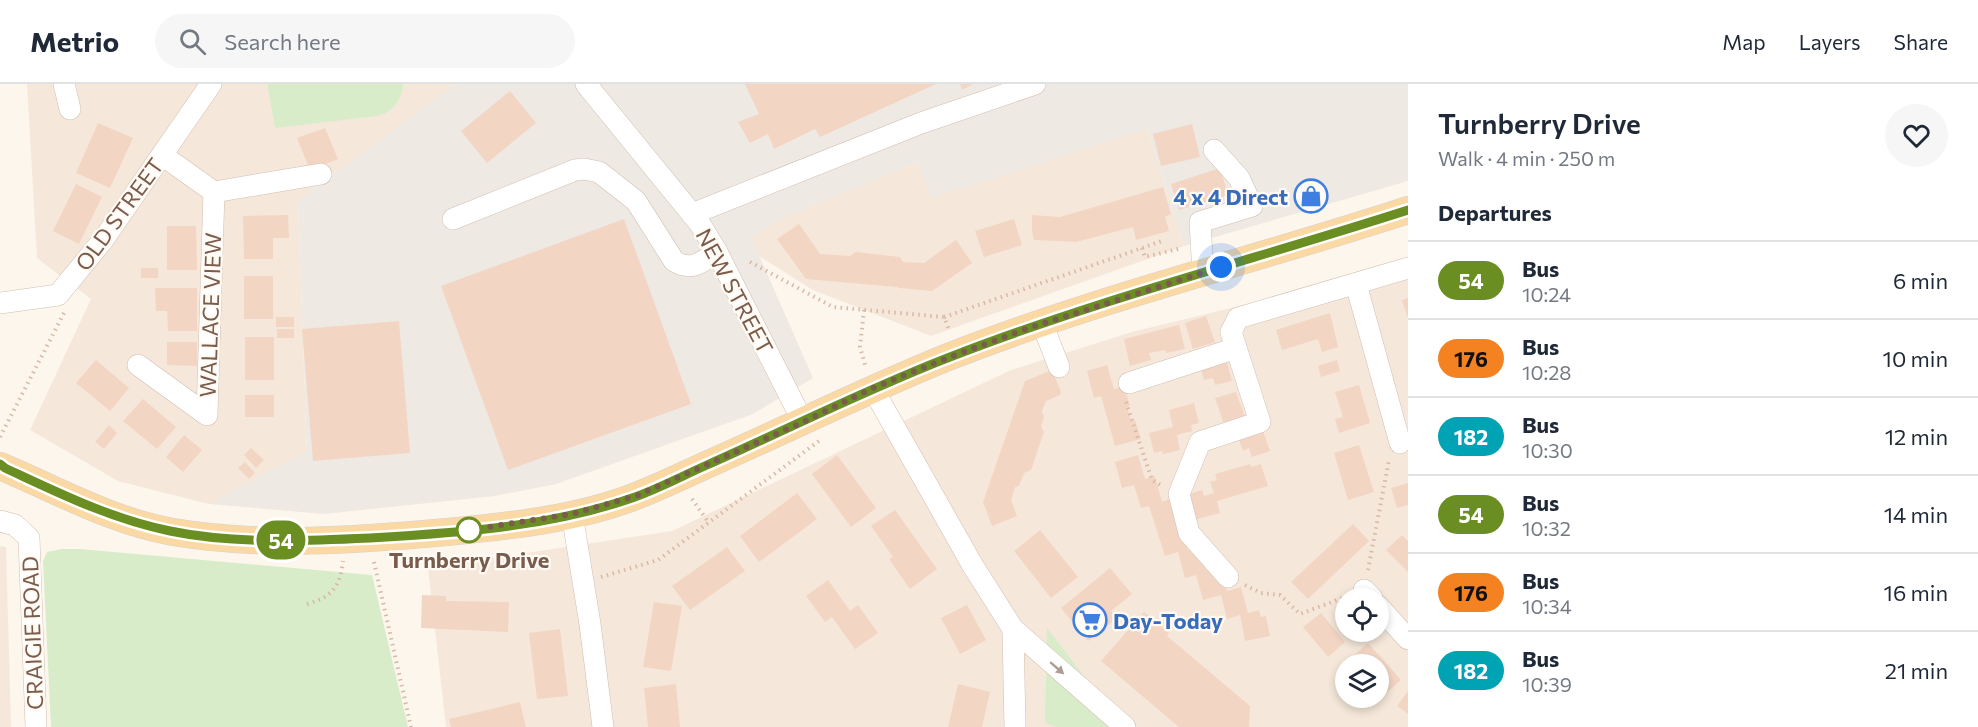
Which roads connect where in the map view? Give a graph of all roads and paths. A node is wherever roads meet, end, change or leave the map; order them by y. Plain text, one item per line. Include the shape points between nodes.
1 (64, 84) edge
2 (211, 84) edge
3 (586, 84) edge
4 (1035, 84) edge
5 (70, 109) dead end
6 (1214, 150) dead end
7 (162, 155) junction
8 (321, 174) dead end
9 (214, 192) junction
10 (1408, 210) edge
11 (692, 214) junction
12 (453, 219) dead end
13 (1165, 240) dead end
14 (1201, 244) junction
15 (1142, 248) junction
16 (717, 252) junction
17 (750, 262) dead end
18 (1408, 268) edge
19 (1203, 273) junction
20 (1356, 284) junction
21 (58, 295) junction
22 (0, 303) edge
23 (864, 310) junction
24 (944, 317) junction
25 (1042, 324) junction
26 (949, 330) dead end
27 (1236, 348) junction
28 (138, 365) dead end
29 (1059, 368) dead end
30 (1129, 383) joint
31 (873, 388) junction
32 (813, 430) junction
33 (0, 437) edge
34 (1400, 443) joint
35 (2, 466) edge
36 (1179, 494) junction
37 (692, 499) dead end
38 (572, 514) junction
39 (0, 521) edge
40 (709, 523) junction
41 (344, 561) dead end
42 (374, 562) dead end
43 (1228, 577) joint
44 (583, 582) junction
45 (1369, 588) edge
46 (307, 604) dead end
47 (1335, 604) edge
48 (1389, 618) edge
49 (1013, 629) junction
50 (1408, 639) edge
51 (36, 727) edge
52 (411, 727) edge
53 (603, 727) edge
54 (1015, 727) edge
55 (1125, 727) edge

1 - 5 street
2 - 7 street, OLD STREET
3 - 11 street, NEW STREET
4 - 11 street via 921,123
6 - 14 street via 1239,178 1252,206 1200,222
7 - 9 street
7 - 21 street, OLD STREET via 103,240
8 - 9 street
9 - 28 street, WALLACE VIEW via 207,415
10 - 19 main road
11 - 16 street, NEW STREET
12 - 16 street via 584,169 599,172 636,201 675,261 684,267 697,266
13 - 15 path
14 - 15 path via 1145,257
14 - 19 street
15 - 24 path
16 - 32 street, NEW STREET
17 - 23 path via 833,307
18 - 20 street
19 - 25 main road
20 - 27 street via 1238,318 1231,332
20 - 34 street
21 - 22 street
21 - 33 path via 66,309
23 - 24 path
23 - 31 path via 860,347
24 - 26 path
25 - 29 street
25 - 31 main road
27 - 30 street
27 - 36 street via 1260,422 1200,442
30 - 36 path via 1121,386 1152,480
31 - 32 main road
31 - 49 street
32 - 38 main road via 636,496
32 - 40 path
34 - 45 path via 1388,463
35 - 38 main road via 113,517 172,532 243,539 407,536 500,527
36 - 43 street via 1188,533
37 - 40 path
38 - 44 street
39 - 51 street, CRAIGIE ROAD via 15,525 29,538
40 - 44 path via 658,560
41 - 46 path via 334,591 323,600
42 - 52 path
43 - 47 path via 1261,593 1280,595 1300,614
44 - 53 street
48 - 50 street
49 - 54 street
49 -> 55 street

